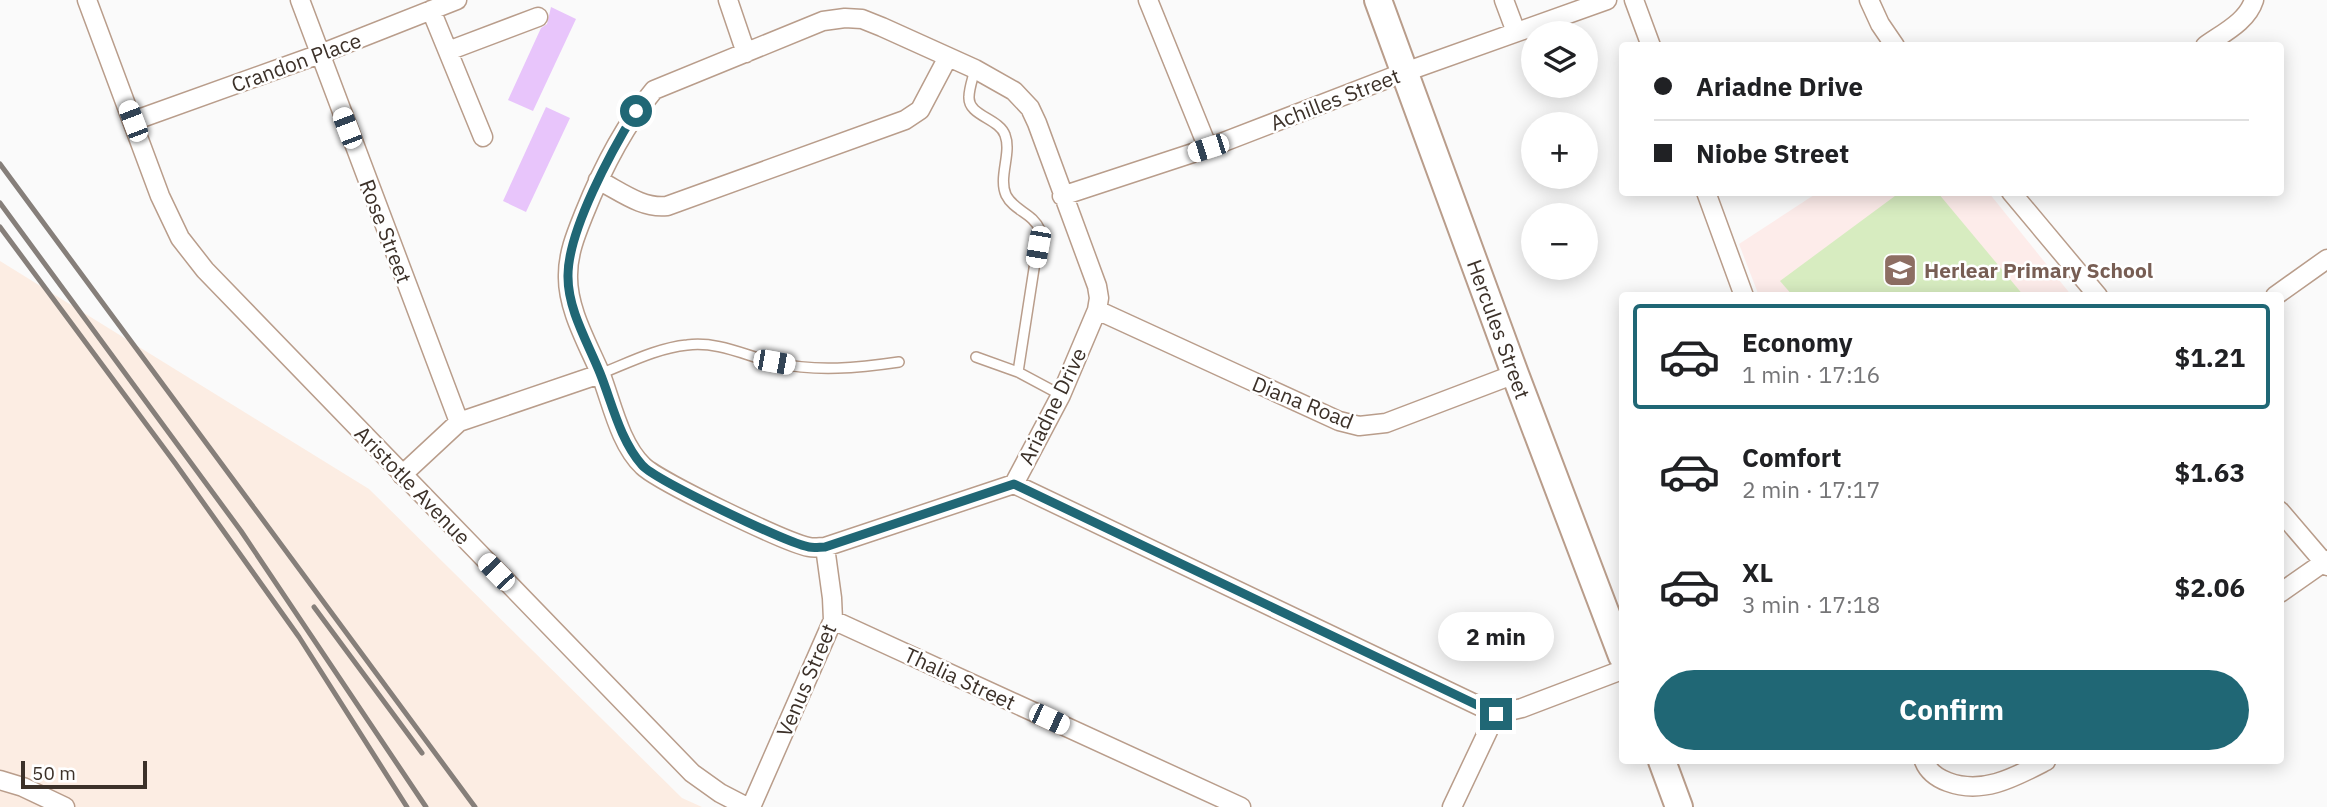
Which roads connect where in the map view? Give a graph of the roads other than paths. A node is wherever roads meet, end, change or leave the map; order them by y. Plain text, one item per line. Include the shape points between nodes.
1 (87, 0) edge
2 (299, 0) edge
3 (457, 0) edge
4 (727, 0) edge
5 (1148, 0) edge
6 (1378, 0) edge
7 (1504, 0) edge
8 (1607, 0) edge
9 (1634, 0) edge
10 (1869, 0) edge
11 (2254, 0) edge
12 (431, 10) junction
13 (538, 17) dead end
14 (1516, 33) junction
15 (1650, 42) edge
16 (1892, 42) edge
17 (2211, 42) edge
18 (448, 51) junction
19 (746, 52) junction
20 (320, 54) junction
21 (948, 57) junction
22 (975, 69) junction
23 (1405, 72) junction
24 (133, 121) junction
25 (484, 137) dead end
26 (1208, 148) junction
27 (598, 180) junction
28 (1062, 196) junction
29 (1707, 196) edge
30 (2014, 196) edge
31 (2327, 259) edge
32 (1743, 292) edge
33 (2095, 292) edge
34 (2281, 292) edge
35 (1097, 310) junction
36 (976, 357) dead end
37 (899, 362) dead end
38 (1018, 372) junction
39 (600, 374) junction
40 (1515, 374) junction
41 (1061, 395) junction
42 (459, 422) junction
43 (402, 475) junction
44 (1014, 484) junction
45 (2284, 516) edge
46 (825, 547) junction
47 (2326, 563) edge
48 (2284, 590) edge
49 (833, 620) junction
50 (1619, 648) edge
51 (1619, 671) edge
52 (1496, 714) junction
53 (1663, 764) edge
54 (1925, 764) edge
55 (2040, 764) edge
56 (0, 780) edge
57 (65, 807) edge
58 (749, 807) edge
59 (1241, 807) edge
60 (1452, 807) edge
61 (1679, 807) edge

1 - 24 street, Aristotle Avenue
2 - 20 street, Rose Street
3 - 12 street, Crandon Place
4 - 19 street
5 - 26 street
6 - 23 street, Hercules Street
7 - 14 street
8 - 14 street, Achilles Street
9 - 15 street
10 - 16 street
11 - 17 street via 2242,20
12 - 18 street
12 - 20 street, Crandon Place
13 - 18 street
14 - 23 street, Achilles Street
18 - 25 street
19 - 21 street, Ariadne Drive via 823,21 845,18 862,19
19 - 27 street, Ariadne Drive via 654,90 636,111
20 - 24 street, Crandon Place
20 - 42 street, Rose Street
21 - 22 street, Ariadne Drive
21 - 27 street via 920,110 905,120 667,206 642,203
22 - 28 street, Ariadne Drive via 1014,91 1030,108
22 - 38 lane via 970,103 999,124 1006,136 1004,191 1040,230
23 - 26 street, Achilles Street
23 - 40 street, Hercules Street
24 - 43 street, Aristotle Avenue via 160,196 188,250
26 - 28 street, Achilles Street
27 - 39 street, Ariadne Drive via 570,250 568,276 575,314
28 - 35 street, Ariadne Drive via 1097,286
29 - 32 street
30 - 33 street
31 - 34 street
35 - 40 street, Diana Road via 1339,421 1359,426 1386,423
35 - 41 street, Ariadne Drive
36 - 38 lane
37 - 39 lane via 857,368 799,367 725,347 688,345
38 - 41 lane
39 - 42 street
39 - 46 street, Ariadne Drive via 627,444 643,467 784,538 808,547
40 - 50 street, Hercules Street
41 - 44 street, Ariadne Drive
42 - 43 street
43 - 58 street, Aristotle Avenue via 692,773
44 - 46 street, Ariadne Drive
44 - 52 street
45 - 47 street
46 - 49 street, Venus Street
47 - 48 street
49 - 58 street, Venus Street
49 - 59 street, Thalia Street
51 - 52 street
52 - 60 street
53 - 61 street
54 - 55 street via 1941,779 1982,788
56 - 57 street

